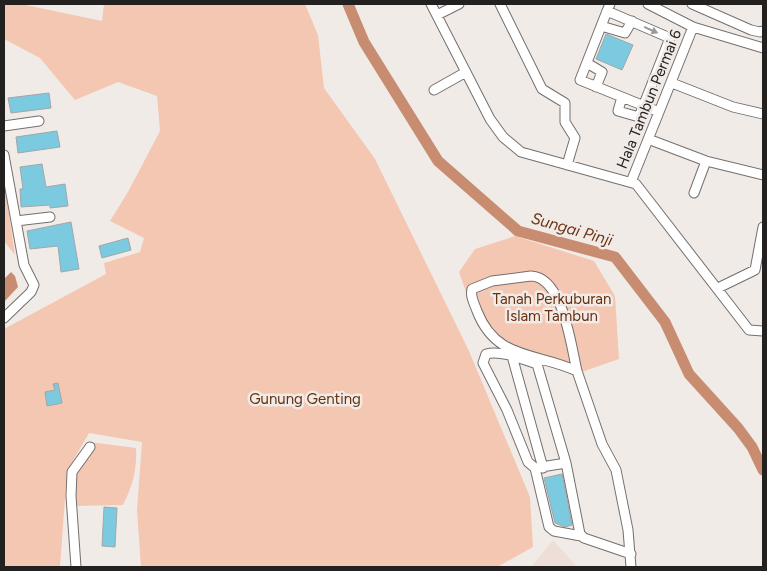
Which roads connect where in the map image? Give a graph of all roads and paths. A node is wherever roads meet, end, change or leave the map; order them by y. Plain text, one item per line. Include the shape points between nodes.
1 (432, 4) edge
2 (459, 4) edge
3 (500, 4) edge
4 (648, 4) edge
5 (692, 4) edge
6 (608, 7) edge
7 (437, 15) junction
8 (632, 21) junction
9 (601, 26) junction
10 (693, 26) junction
11 (763, 31) edge
12 (763, 48) edge
13 (587, 63) junction
14 (466, 72) junction
15 (672, 83) junction
16 (596, 86) junction
17 (434, 90) dead end
18 (622, 97) junction
19 (644, 106) junction
20 (659, 112) junction
21 (763, 114) edge
22 (38, 121) dead end
23 (4, 126) edge
24 (648, 139) junction
25 (4, 155) edge
26 (706, 161) junction
27 (567, 165) junction
28 (763, 175) edge
29 (631, 182) junction
30 (694, 193) dead end
31 (50, 216) dead end
32 (16, 221) junction
33 (763, 227) edge
34 (718, 288) junction
35 (4, 318) edge
36 (763, 331) edge
37 (512, 356) junction
38 (577, 371) junction
39 (90, 447) dead end
40 (566, 463) junction
41 (539, 468) junction
42 (581, 536) junction
43 (631, 554) junction
44 (76, 567) edge
45 (631, 567) edge

1 - 7 street
2 - 7 street
3 - 27 street via 542,89 565,103 565,122 576,138
4 - 10 street
5 - 11 street via 750,30
6 - 8 street
6 - 9 street
7 - 14 street
8 - 9 street via 626,33
8 -> 19 street via 670,38
9 - 13 street
10 - 12 street
10 - 15 street, Hala Tambun Permai 6
13 - 16 street via 601,71
13 - 16 street via 580,80
14 - 17 street
14 - 27 street via 492,123 513,146 520,152
15 - 20 street, Hala Tambun Permai 6
15 - 21 street via 733,107
16 - 18 street
18 - 19 street
18 - 19 street via 618,111 638,117
19 - 20 street
20 - 24 street, Hala Tambun Permai 6
22 - 23 street
24 - 26 street
24 - 29 street, Hala Tambun Permai 6
25 - 32 street
26 - 28 street
26 - 30 street
27 - 29 street
29 - 34 street via 640,187
31 - 32 street
32 - 35 street via 24,265 33,280 31,292
33 - 34 street via 756,268
34 - 36 street via 749,330
37 - 40 street via 537,364
37 - 41 street
37 - 41 street via 491,353 483,356 483,363 528,462
38 - 38 street via 495,341 483,327 472,298 472,289 492,281 531,276 548,283 561,305
38 - 43 street via 602,444 616,470
39 - 44 street via 72,472
40 - 41 street
40 - 42 street
41 - 42 street via 549,527
42 - 43 street
43 - 45 street

